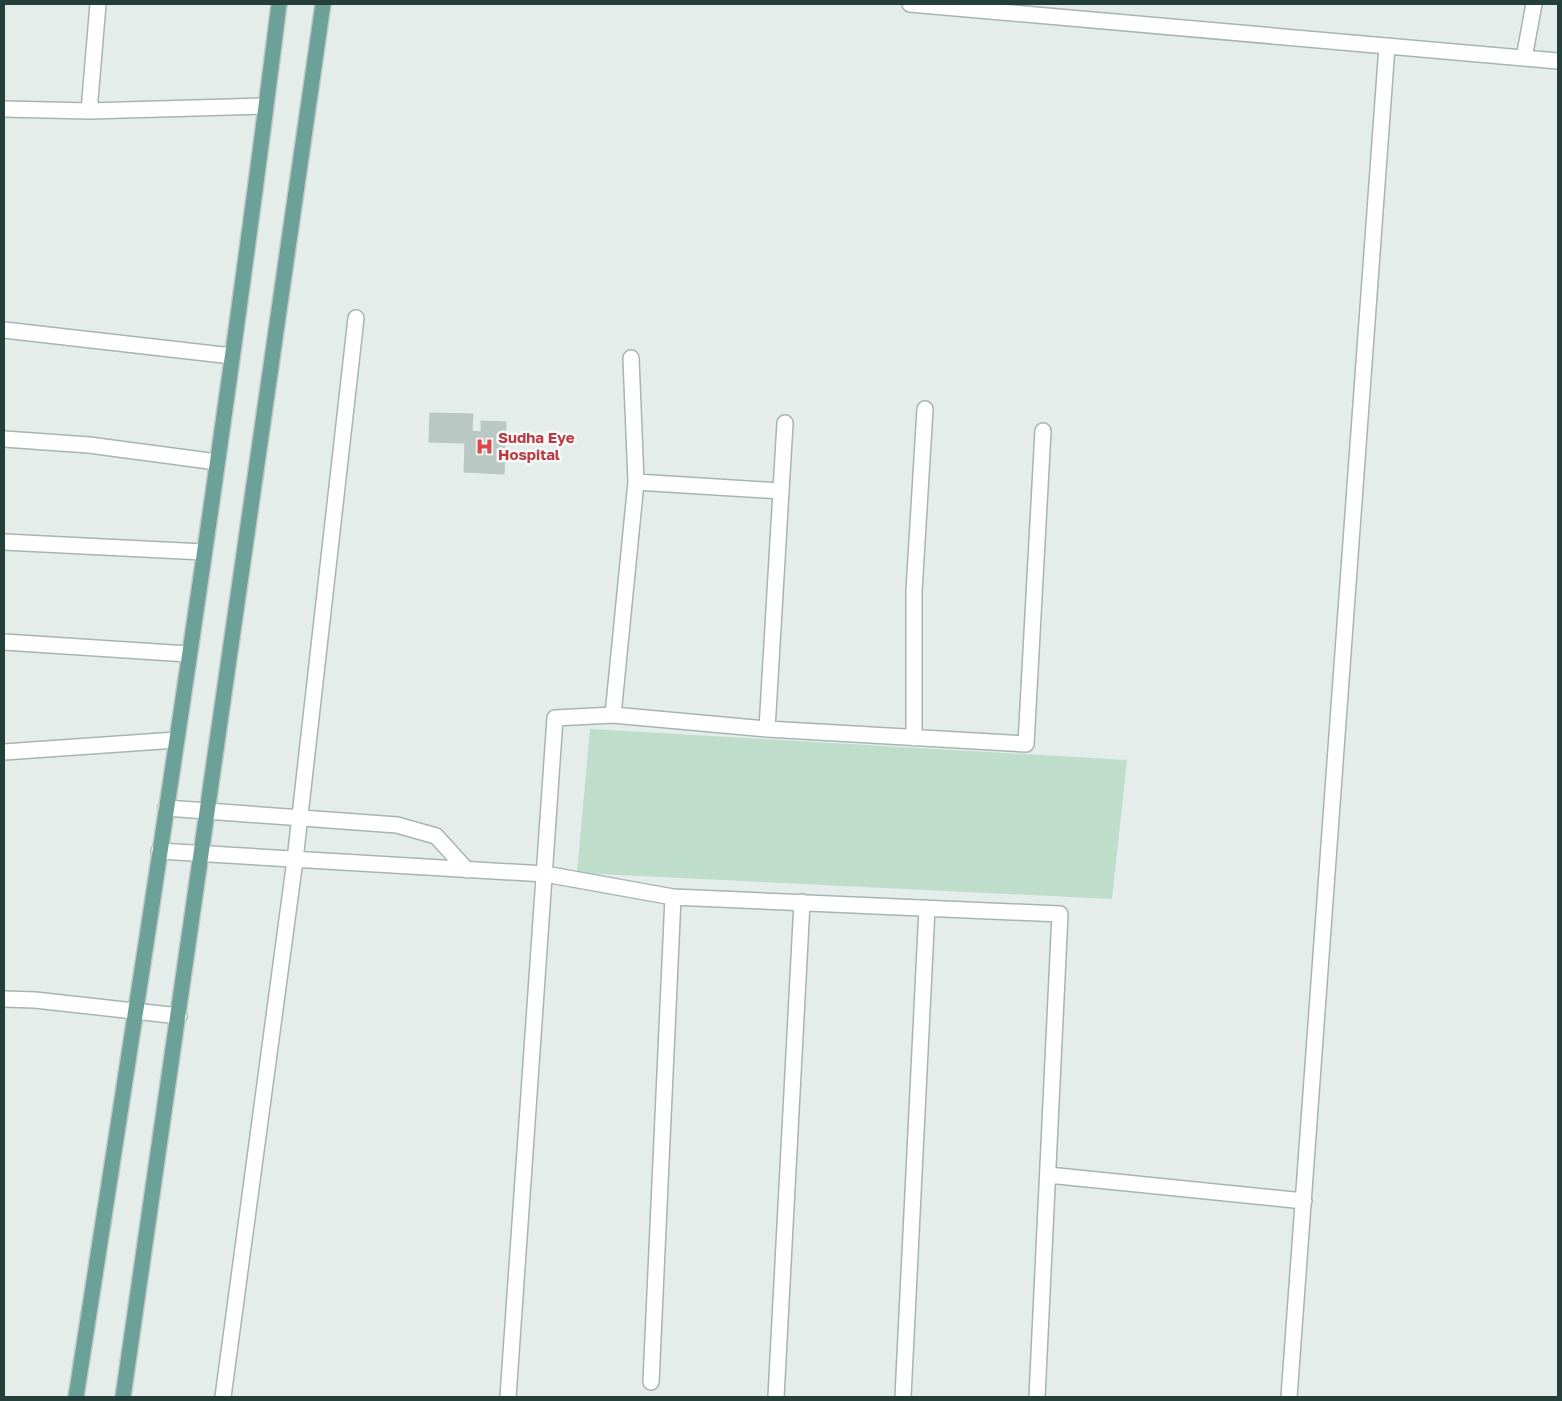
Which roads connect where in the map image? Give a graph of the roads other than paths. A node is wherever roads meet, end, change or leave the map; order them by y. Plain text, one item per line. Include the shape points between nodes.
1 (98, 4) edge
2 (279, 4) edge
3 (323, 4) edge
4 (910, 4) edge
5 (1534, 4) edge
6 (1387, 46) junction
7 (1524, 58) junction
8 (1558, 61) edge
9 (266, 106) junction
10 (4, 109) edge
11 (89, 111) junction
12 (356, 318) dead end
13 (4, 330) edge
14 (232, 356) junction
15 (631, 358) dead end
16 (925, 409) dead end
17 (785, 423) dead end
18 (1043, 431) dead end
19 (4, 439) edge
20 (216, 462) junction
21 (636, 482) junction
22 (781, 491) junction
23 (4, 542) edge
24 (204, 552) junction
25 (4, 642) edge
26 (188, 654) junction
27 (613, 715) junction
28 (767, 730) junction
29 (914, 738) junction
30 (176, 740) junction
31 (4, 752) edge
32 (166, 808) junction
33 (207, 812) junction
34 (299, 819) junction
35 (159, 851) junction
36 (200, 854) junction
37 (295, 860) junction
38 (467, 870) junction
39 (546, 874) junction
40 (673, 897) junction
41 (802, 902) junction
42 (927, 908) junction
43 (5, 1004) edge
44 (136, 1011) junction
45 (179, 1016) junction
46 (1048, 1175) junction
47 (1304, 1201) junction
48 (651, 1382) dead end
49 (76, 1397) edge
50 (124, 1397) edge
51 (223, 1397) edge
52 (508, 1397) edge
53 (776, 1397) edge
54 (903, 1397) edge
55 (1037, 1397) edge
56 (1289, 1397) edge

1 - 11 street
2 - 9 main road
3 - 33 main road
4 - 6 street
5 - 7 street
6 - 7 street
6 - 47 street
7 - 8 street
9 - 11 street
9 - 14 main road
10 - 11 street
12 - 34 street
13 - 14 street
14 - 20 main road
15 - 21 street
16 - 29 street via 914,591
17 - 22 street
18 - 29 street via 1026,744
19 - 20 street via 89,445
20 - 24 main road
21 - 22 street
21 - 27 street
22 - 28 street
23 - 24 street
24 - 26 main road
25 - 26 street
26 - 30 main road
27 - 28 street
27 - 39 street via 554,718
28 - 29 street
30 - 31 street
30 - 32 main road
32 - 33 street
32 - 35 main road
33 - 34 street
33 - 36 main road
34 - 37 street
34 - 38 street via 396,825 436,836
35 - 36 street
35 - 44 main road
36 - 37 street
36 - 45 main road
37 - 38 street
37 - 51 street
38 - 39 street
39 - 40 street
39 - 52 street
40 - 41 street
40 - 48 street
41 - 42 street
41 - 53 street
42 - 46 street via 1060,914
42 - 54 street
43 - 44 street via 35,1000
44 - 45 street
44 - 49 main road
45 - 50 main road
46 - 47 street
46 - 55 street
47 - 56 street

